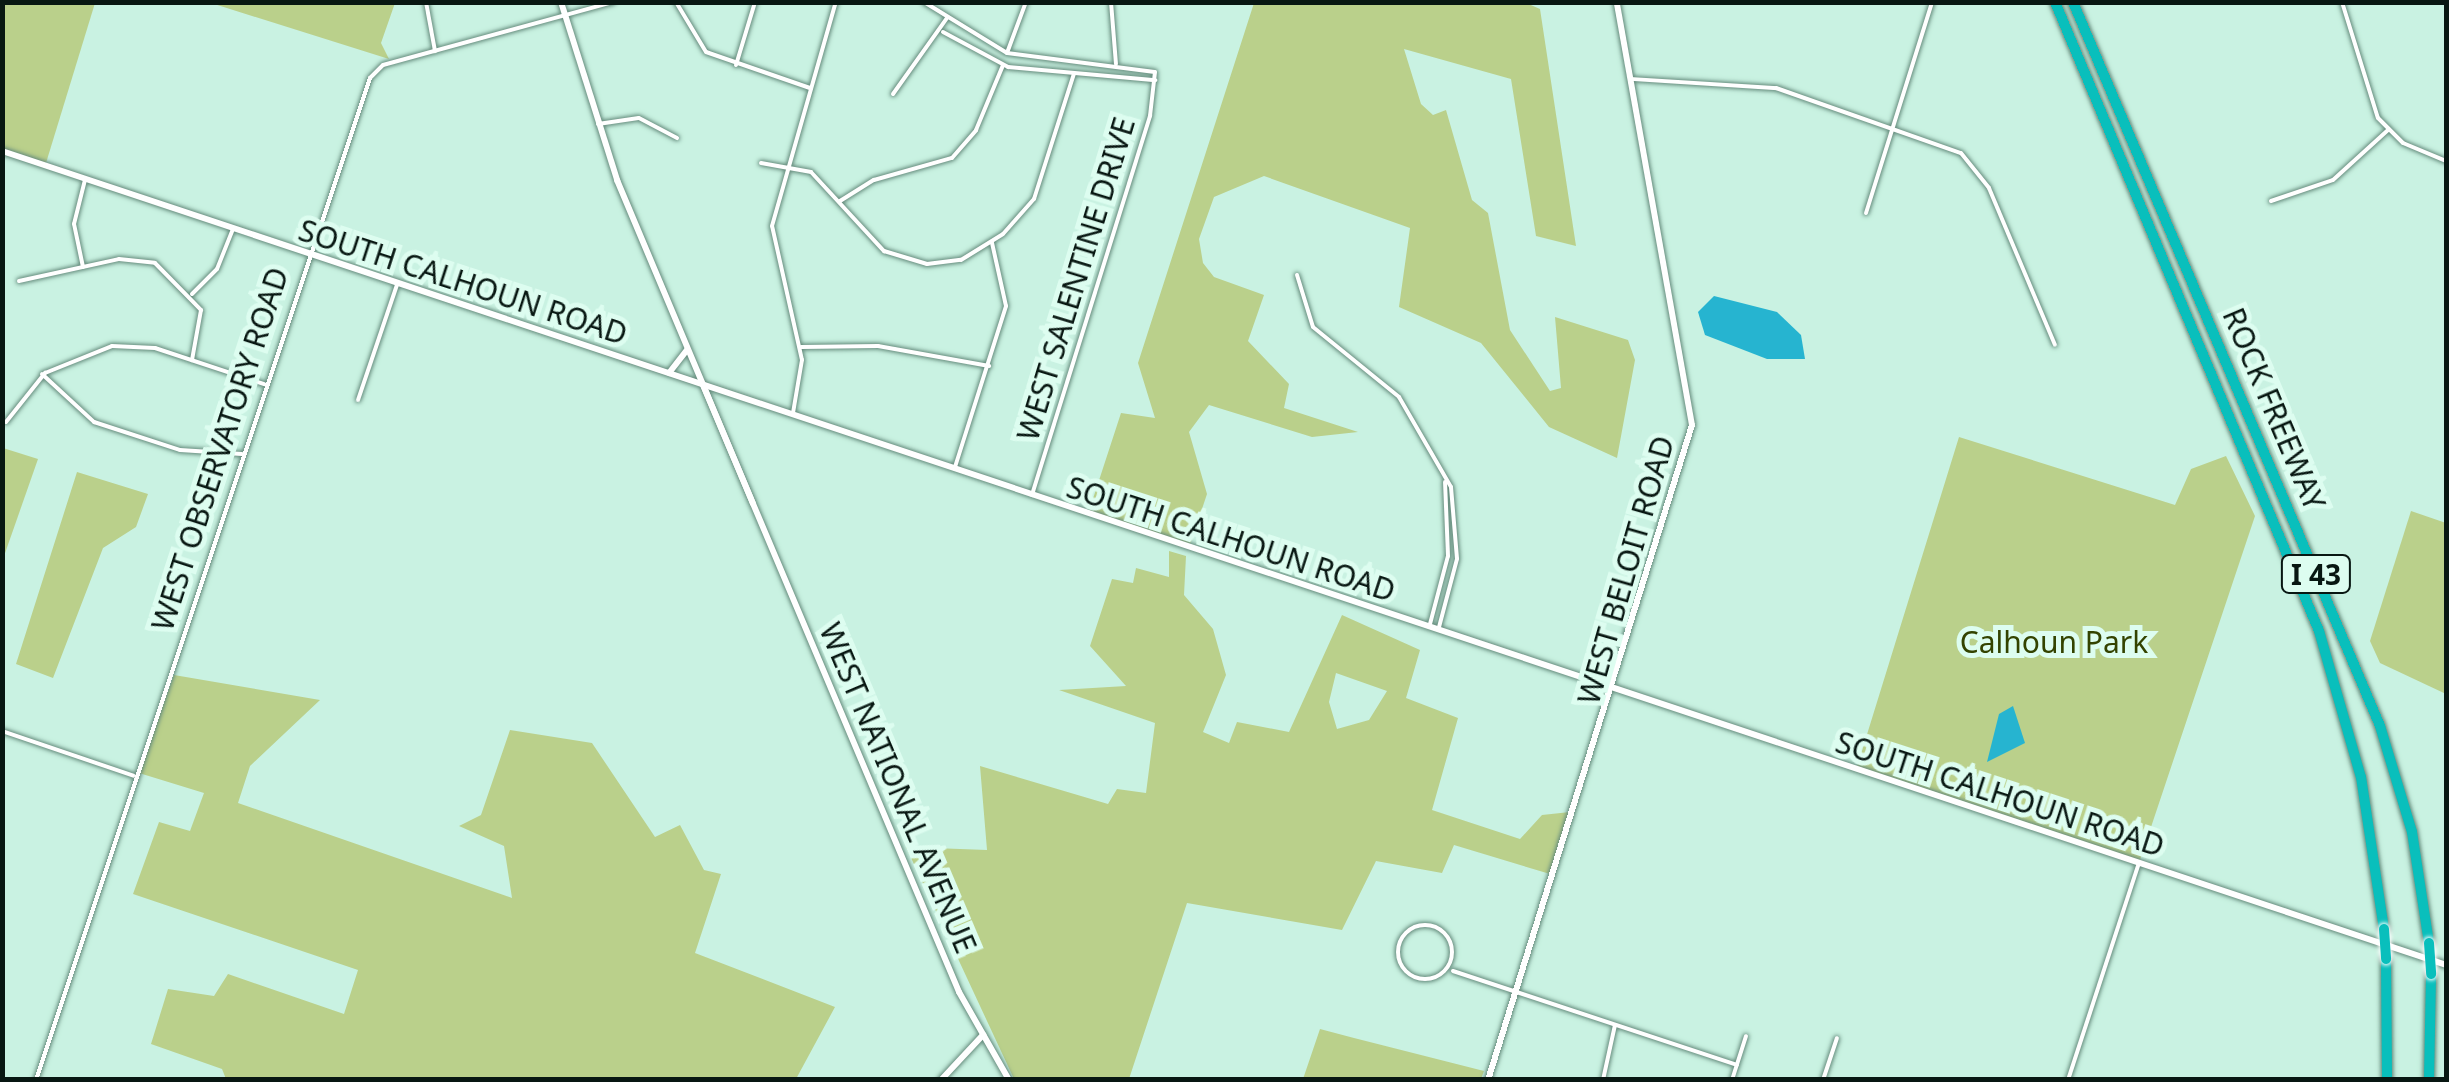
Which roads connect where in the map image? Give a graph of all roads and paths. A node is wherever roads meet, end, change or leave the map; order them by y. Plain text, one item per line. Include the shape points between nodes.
1 (426, 2) edge
2 (560, 2) edge
3 (614, 2) edge
4 (676, 2) edge
5 (755, 2) edge
6 (836, 2) edge
7 (924, 2) edge
8 (1026, 2) edge
9 (1111, 2) edge
10 (1617, 2) edge
11 (1932, 2) edge
12 (2055, 2) edge
13 (2076, 2) edge
14 (2342, 2) edge
15 (564, 17) junction
16 (947, 18) junction
17 (943, 32) junction
18 (436, 51) junction
19 (1006, 53) junction
20 (1116, 64) junction
21 (736, 65) junction
22 (1003, 65) junction
23 (1074, 74) junction
24 (1155, 77) junction
25 (1632, 80) junction
26 (811, 88) junction
27 (892, 94) dead end
28 (596, 124) junction
29 (1893, 128) junction
30 (2388, 130) junction
31 (677, 138) dead end
32 (2, 151) edge
33 (2446, 161) edge
34 (788, 162) junction
35 (760, 163) dead end
36 (85, 180) junction
37 (840, 201) junction
38 (2271, 201) dead end
39 (1866, 214) dead end
40 (233, 230) junction
41 (992, 243) junction
42 (309, 255) junction
43 (84, 269) junction
44 (1298, 274) dead end
45 (20, 281) dead end
46 (397, 285) junction
47 (192, 294) junction
48 (2056, 346) dead end
49 (801, 347) junction
50 (688, 349) junction
51 (192, 360) junction
52 (989, 366) junction
53 (668, 373) junction
54 (42, 374) junction
55 (265, 384) junction
56 (703, 385) junction
57 (732, 394) junction
58 (358, 400) dead end
59 (719, 416) junction
60 (792, 416) junction
61 (6, 422) dead end
62 (242, 454) junction
63 (954, 471) junction
64 (1445, 482) junction
65 (1032, 497) junction
66 (754, 510) junction
67 (1448, 520) junction
68 (1456, 520) junction
69 (1448, 558) junction
70 (1456, 560) junction
71 (1428, 629) junction
72 (1437, 632) junction
73 (1613, 690) junction
74 (2, 731) edge
75 (134, 776) junction
76 (2139, 863) junction
77 (2446, 964) edge
78 (1453, 970) junction
79 (1516, 992) junction
80 (1615, 1025) junction
81 (983, 1036) junction
82 (1746, 1036) dead end
83 (1836, 1038) dead end
84 (1737, 1065) junction
85 (36, 1080) edge
86 (941, 1080) edge
87 (1009, 1080) edge
88 (1488, 1080) edge
89 (1604, 1080) edge
90 (1732, 1080) edge
91 (1823, 1080) edge
92 (2068, 1080) edge
93 (2388, 1080) edge
94 (2429, 1080) edge

1 - 18 street
2 - 15 street, WEST NATIONAL AVENUE
3 - 15 street, WEST OBSERVATORY ROAD
4 - 21 street via 701,48
5 - 21 street
6 - 26 street
7 - 16 street
8 - 19 street
9 - 20 street
10 - 25 street, WEST BELOIT ROAD
11 - 29 street
12 - 93 highway, ROCK FREEWAY / I 43, bridge via 2320,631 2361,777 2384,929
13 - 94 highway, ROCK FREEWAY / I 43, bridge via 2380,726 2412,832 2430,944
14 - 30 street via 2366,92
15 - 18 street, WEST OBSERVATORY ROAD
15 - 28 street, WEST NATIONAL AVENUE
16 - 17 street
16 - 19 street
17 - 22 street
17 - 27 street
18 - 42 street, WEST OBSERVATORY ROAD via 383,64 370,78
19 - 20 street
20 - 24 street
21 - 26 street
22 - 23 street
22 - 37 street via 976,130 952,158 874,180
23 - 24 street
23 - 41 street via 1045,178
24 - 65 street, WEST SALENTINE DRIVE
25 - 29 street via 1765,86
25 - 73 street, WEST BELOIT ROAD via 1693,411
26 - 34 street
28 - 31 street via 638,118
28 - 50 street, WEST NATIONAL AVENUE
29 - 39 street
29 - 48 street via 1953,148 1980,172
30 - 33 street
30 - 38 street via 2332,180
32 - 36 street, SOUTH CALHOUN ROAD
34 - 35 street
34 - 37 street
34 - 49 street via 772,238
36 - 40 street, SOUTH CALHOUN ROAD
36 - 43 street via 74,224
37 - 41 street via 872,242 913,262 960,260
40 - 42 street, SOUTH CALHOUN ROAD
40 - 47 street via 217,268
41 - 52 street via 1007,289
42 - 46 street, SOUTH CALHOUN ROAD
42 - 55 street, WEST OBSERVATORY ROAD
43 - 45 street
43 - 47 street via 147,260
44 - 64 street via 1313,327 1399,397
46 - 53 street, SOUTH CALHOUN ROAD
46 - 58 street
47 - 51 street via 202,320
49 - 52 street via 878,346
49 - 60 street
50 - 53 street via 683,367
50 - 56 street, WEST NATIONAL AVENUE
51 - 54 street via 112,346
51 - 55 street
52 - 63 street
53 - 56 street, SOUTH CALHOUN ROAD
54 - 61 street
54 - 62 street via 94,422 180,450
55 - 62 street, WEST OBSERVATORY ROAD
56 - 57 street, SOUTH CALHOUN ROAD
56 - 59 street, WEST NATIONAL AVENUE
56 - 66 street, WEST NATIONAL AVENUE
57 - 59 street
57 - 60 street, SOUTH CALHOUN ROAD
59 - 66 street, WEST NATIONAL AVENUE
60 - 63 street, SOUTH CALHOUN ROAD
62 - 75 street, WEST OBSERVATORY ROAD
63 - 65 street, SOUTH CALHOUN ROAD
64 - 67 street
64 - 68 street
65 - 71 street, SOUTH CALHOUN ROAD
66 - 81 street, WEST NATIONAL AVENUE
67 - 68 street
67 - 69 street
68 - 70 street
69 - 70 street
69 - 71 street
70 - 72 street
71 - 72 street, SOUTH CALHOUN ROAD
72 - 73 street, SOUTH CALHOUN ROAD
73 - 76 street, SOUTH CALHOUN ROAD
73 - 79 street, WEST BELOIT ROAD
74 - 75 street
75 - 85 street, WEST OBSERVATORY ROAD
76 - 77 street, SOUTH CALHOUN ROAD
76 - 92 street
78 - 78 street via 1427,983 1414,978 1404,928 1420,920 1435,927
78 - 79 street
79 - 80 street
79 - 88 street, WEST BELOIT ROAD
80 - 84 street
80 - 89 street
81 - 86 street
81 - 87 street, WEST NATIONAL AVENUE
82 - 84 street
83 - 91 street
84 - 90 street

